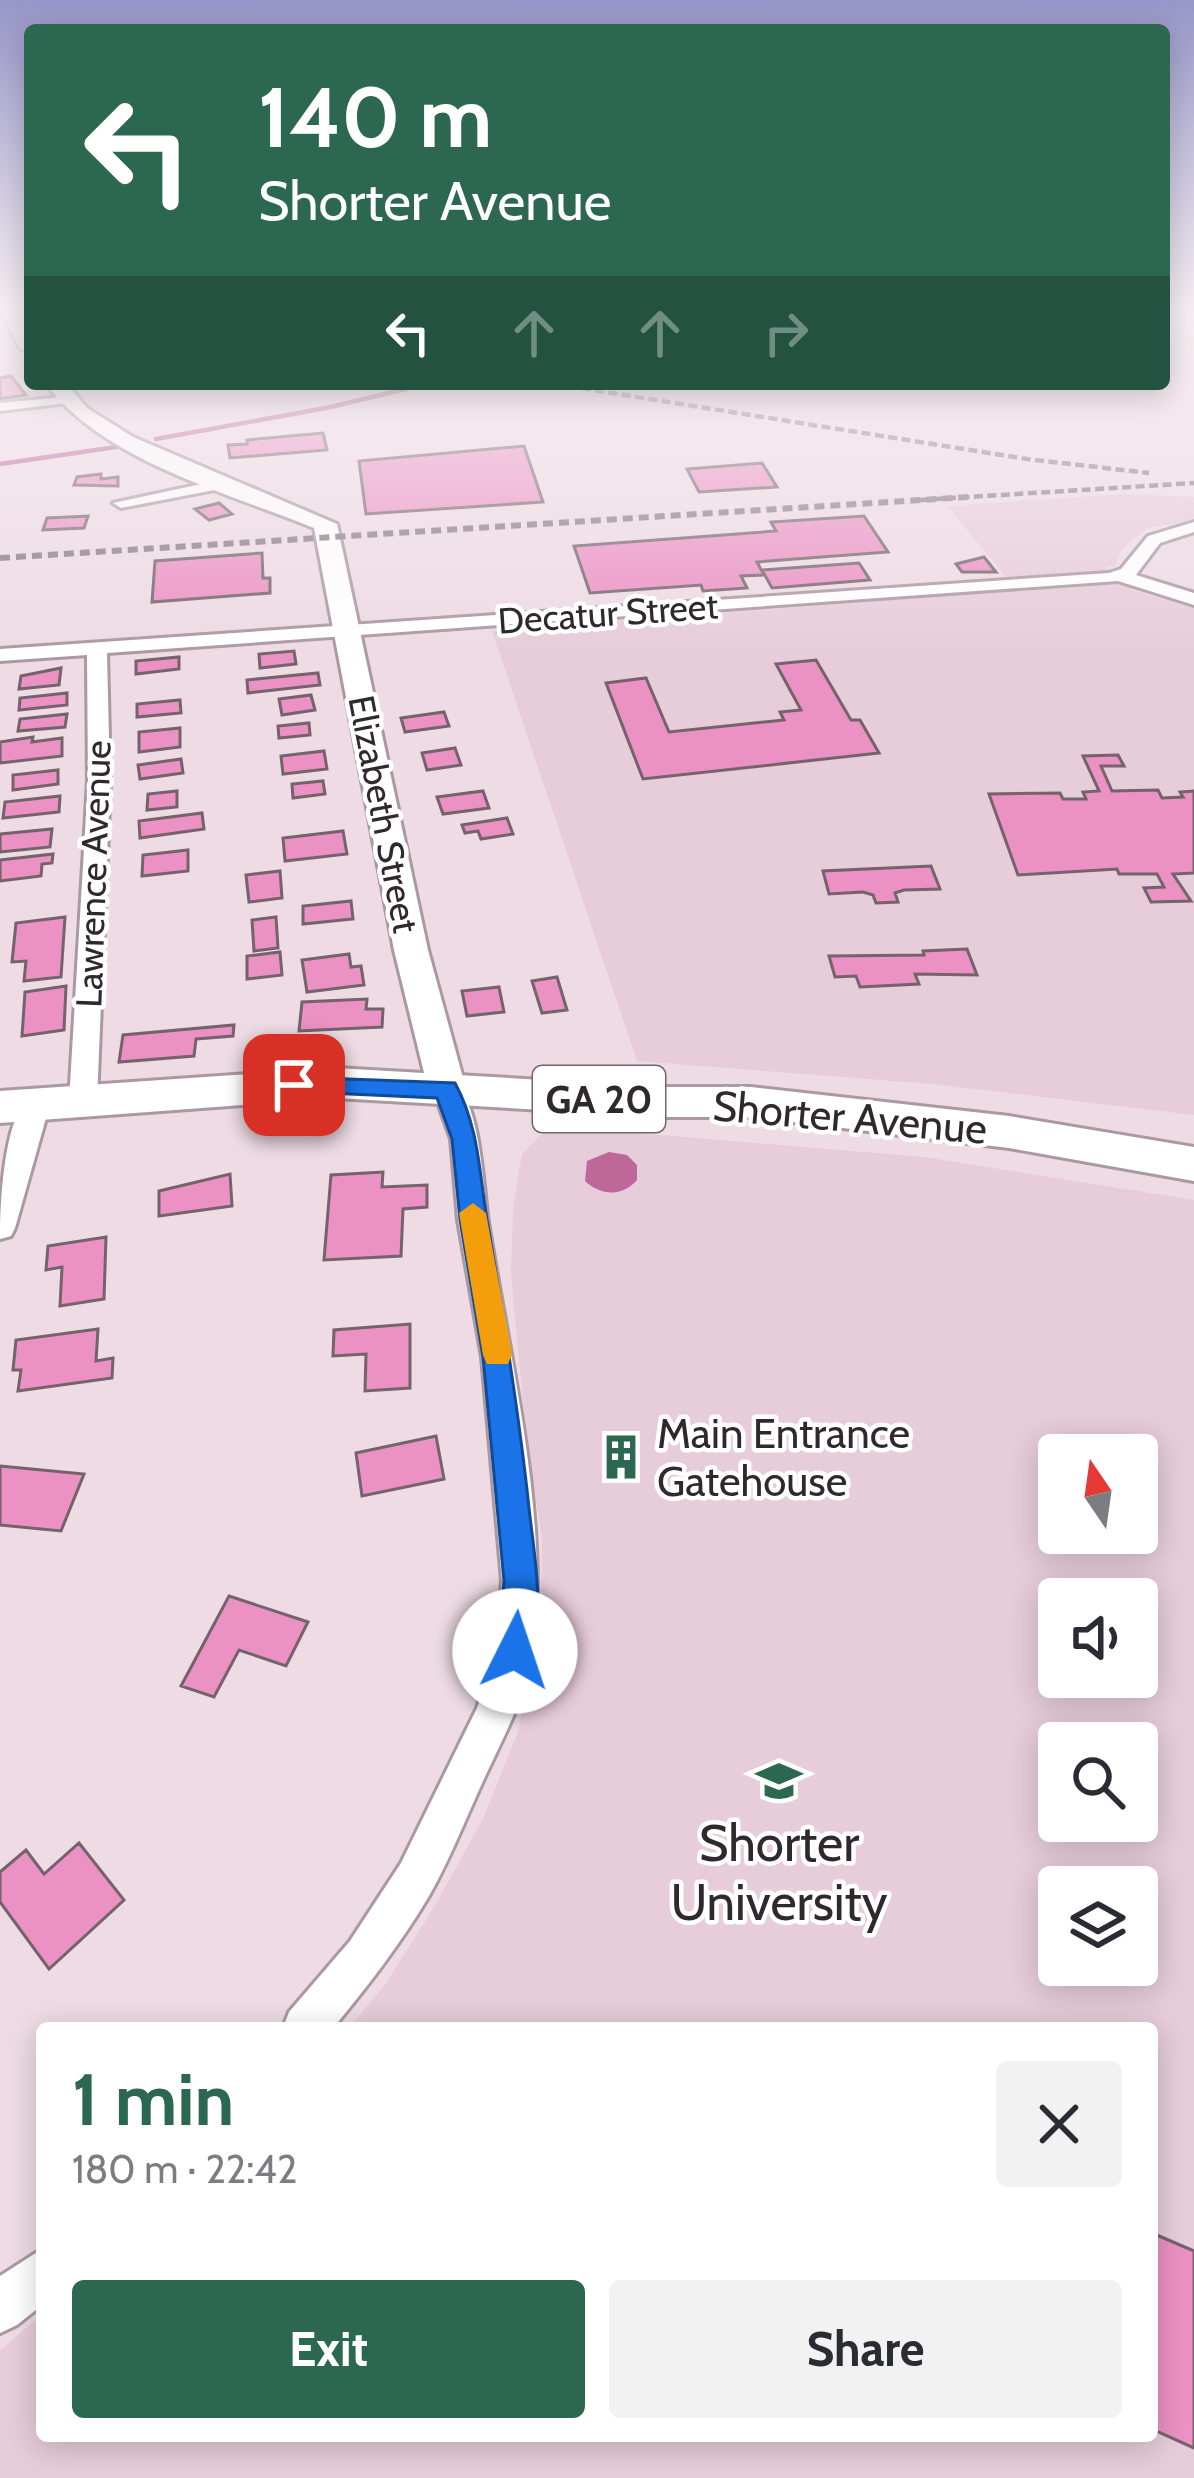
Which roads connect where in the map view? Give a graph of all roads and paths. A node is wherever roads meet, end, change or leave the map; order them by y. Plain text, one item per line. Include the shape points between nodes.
1 (104, 426) edge
2 (229, 483) junction
3 (121, 503) dead end
4 (1194, 527) edge
5 (1120, 576) junction
6 (1194, 599) edge
7 (346, 629) junction
8 (97, 648) junction
9 (0, 655) edge
10 (447, 1089) junction
11 (83, 1102) junction
12 (18, 1106) edge
13 (1194, 1164) edge
14 (0, 1228) edge
15 (310, 2022) edge
16 (36, 2278) edge
17 (0, 2308) edge

1 - 2 street via 125,442
2 - 3 street
2 - 7 street, Elizabeth Street via 321,520
4 - 5 street via 1154,536
5 - 6 street
5 - 7 street, Decatur Street
7 - 8 street, Decatur Street
7 - 10 street, Elizabeth Street
8 - 9 street, Decatur Street
8 - 11 street, Lawrence Avenue via 99,781
10 - 11 main road, Shorter Avenue / GA 20 via 335,1083
10 - 13 main road, Shorter Avenue / GA 20 via 836,1110
10 - 15 street via 465,1139 498,1357 520,1581 515,1651 416,1878
11 - 12 main road, Shorter Avenue / GA 20
12 - 14 street
16 - 17 street

